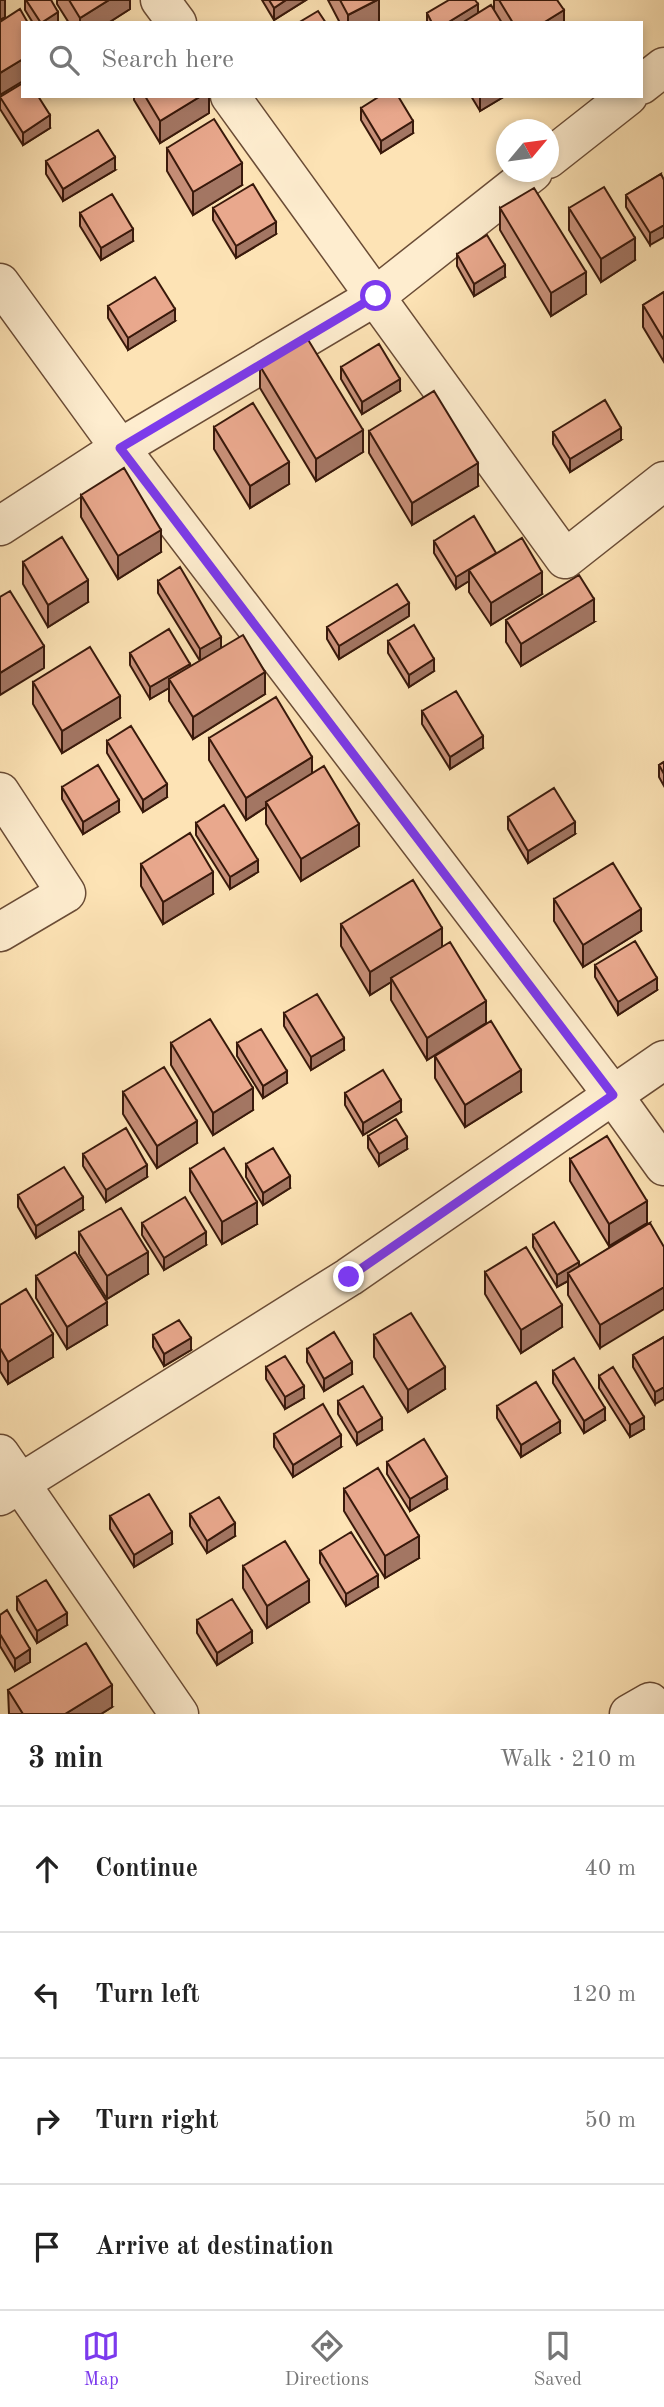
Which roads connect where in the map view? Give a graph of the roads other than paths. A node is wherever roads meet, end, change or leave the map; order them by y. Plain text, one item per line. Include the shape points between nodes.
1 (160, 0) edge
2 (176, 21) edge
3 (664, 67) edge
4 (643, 83) edge
5 (231, 98) edge
6 (625, 98) edge
7 (559, 150) edge
8 (520, 182) edge
9 (0, 283) edge
10 (376, 296) junction
11 (120, 448) junction
12 (664, 481) edge
13 (0, 526) edge
14 (0, 792) edge
15 (0, 932) edge
16 (664, 1060) edge
17 (613, 1095) junction
18 (664, 1166) edge
19 (7, 1478) edge
20 (179, 1714) edge
21 (629, 1714) edge
22 (659, 1714) edge

1 - 2 street
3 - 4 street
5 - 10 street
6 - 7 street
8 - 10 street
9 - 11 street
10 - 11 street
10 - 12 street via 565,559
11 - 13 street
11 - 17 street
14 - 15 street via 66,893
16 - 17 street
17 - 18 street
17 - 19 street via 349,1277
19 - 20 street
21 - 22 street via 650,1702

